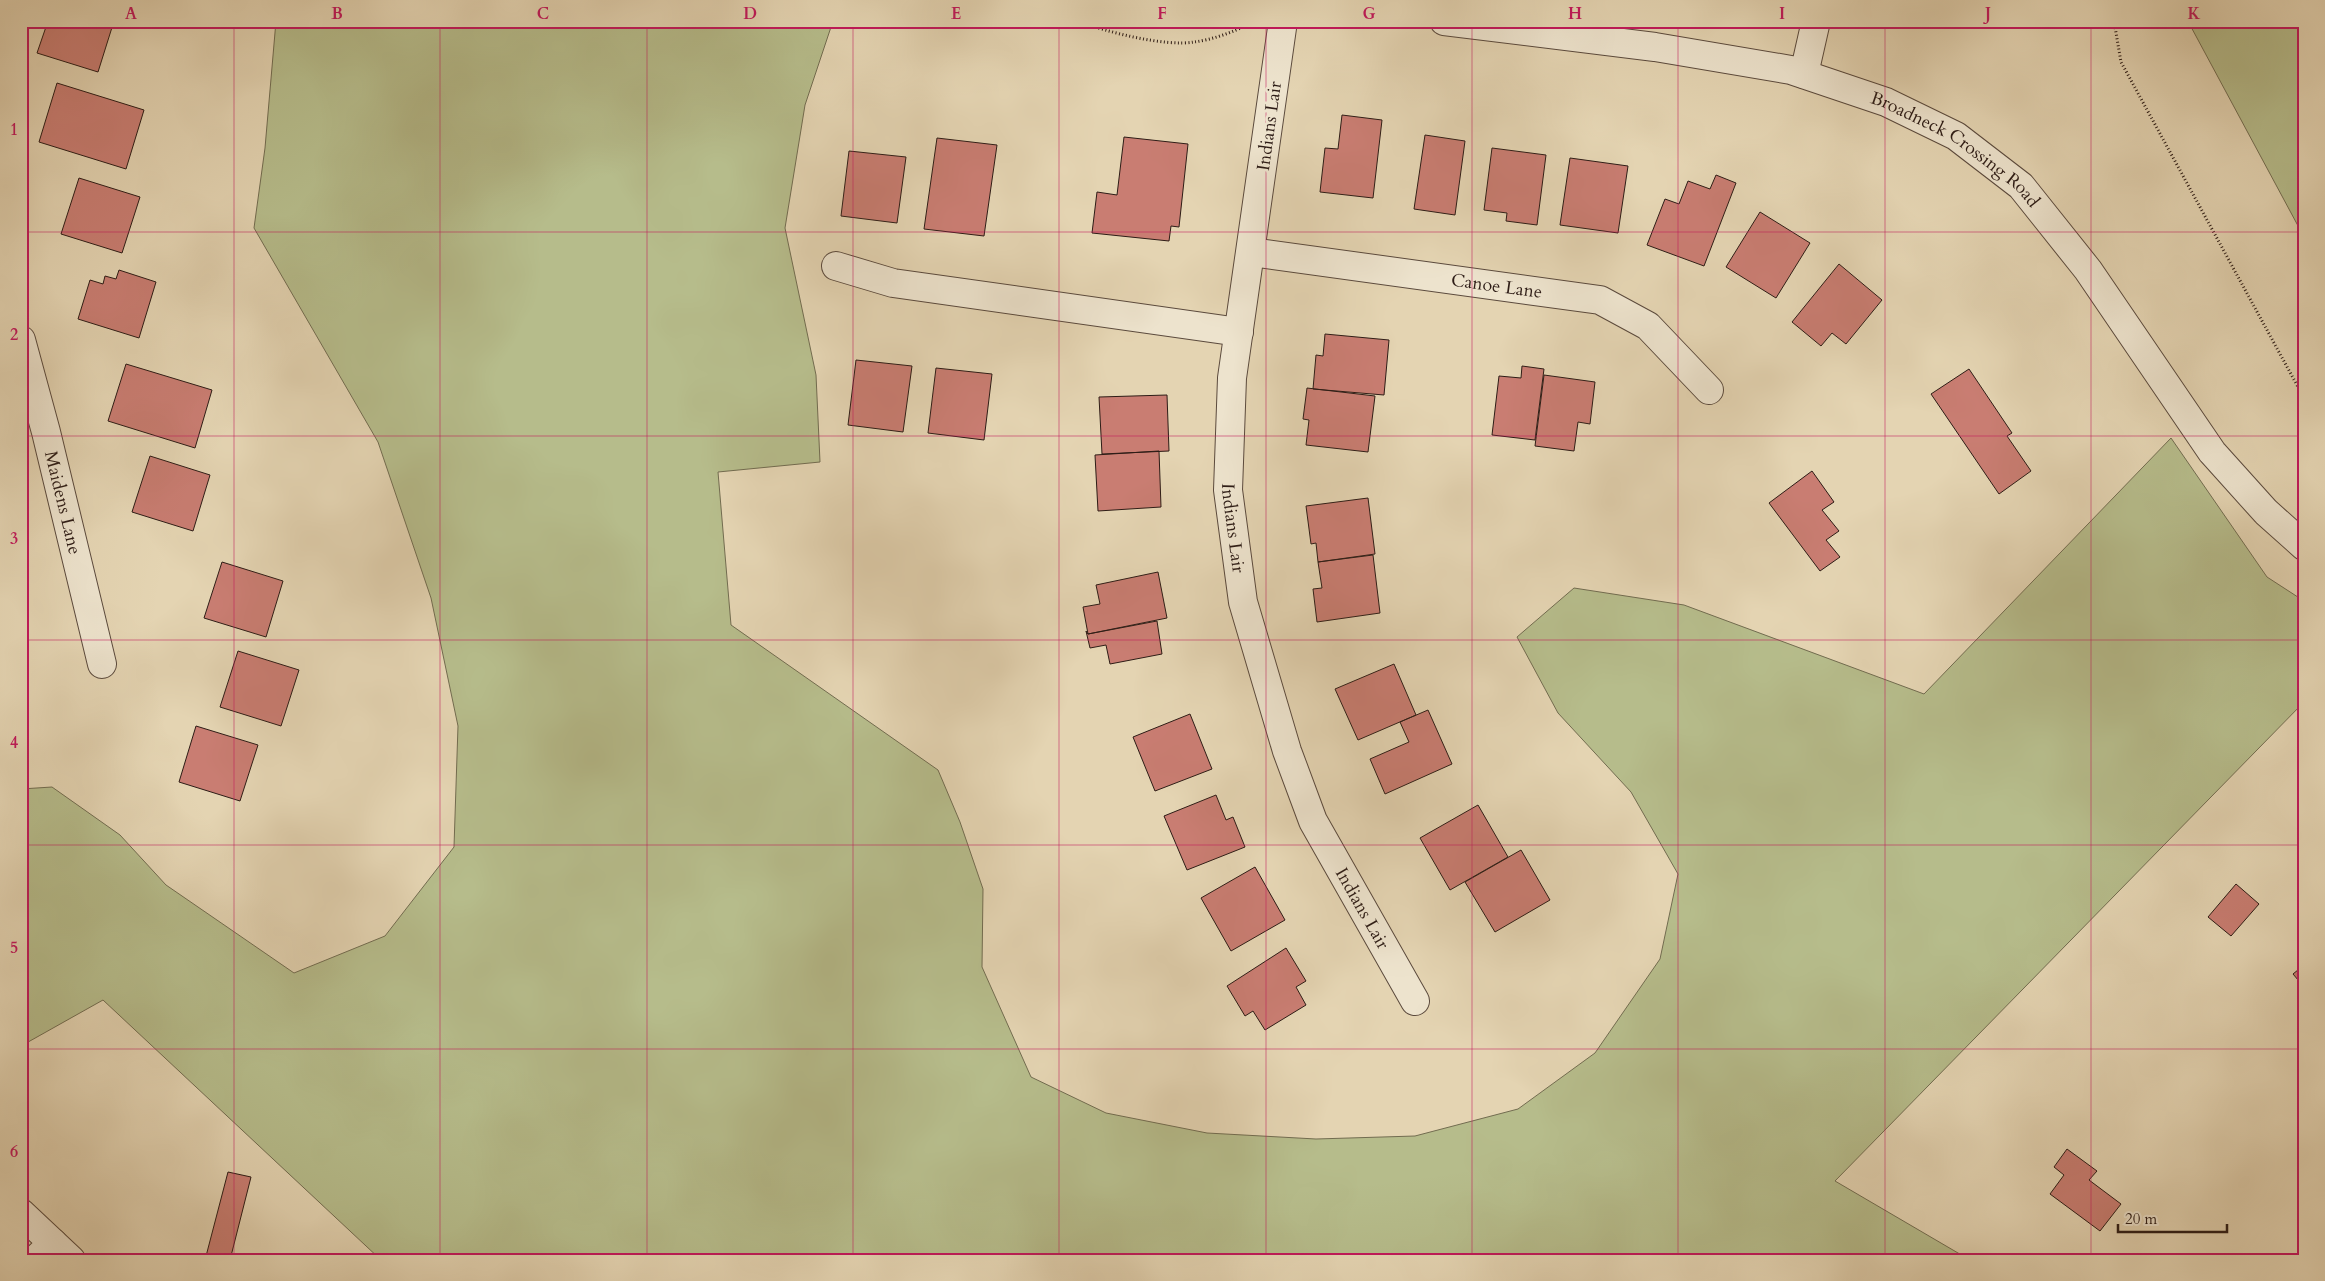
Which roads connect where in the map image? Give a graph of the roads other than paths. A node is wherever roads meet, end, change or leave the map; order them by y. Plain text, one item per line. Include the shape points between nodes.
1 (1283, 21) edge
2 (1444, 21) edge
3 (1816, 21) edge
4 (1804, 74) junction
5 (1252, 252) junction
6 (836, 266) dead end
7 (1239, 332) junction
8 (21, 340) edge
9 (1709, 390) dead end
10 (2304, 546) edge
11 (102, 664) dead end
12 (1415, 1001) dead end
13 (21, 1213) edge
14 (53, 1254) edge

1 - 5 street, Indians Lair
2 - 4 street, Broadneck Crossing Road via 1655,47
3 - 4 street
4 - 10 street, Broadneck Crossing Road via 1886,102 1956,136 2021,186 2088,270 2212,452 2266,512
5 - 7 street, Indians Lair
5 - 9 street, Canoe Lane via 1600,300 1648,326
6 - 7 street via 893,283
7 - 12 street, Indians Lair via 1232,378 1228,490 1243,602 1287,751 1313,821
8 - 11 street, Maidens Lane
13 - 14 street

